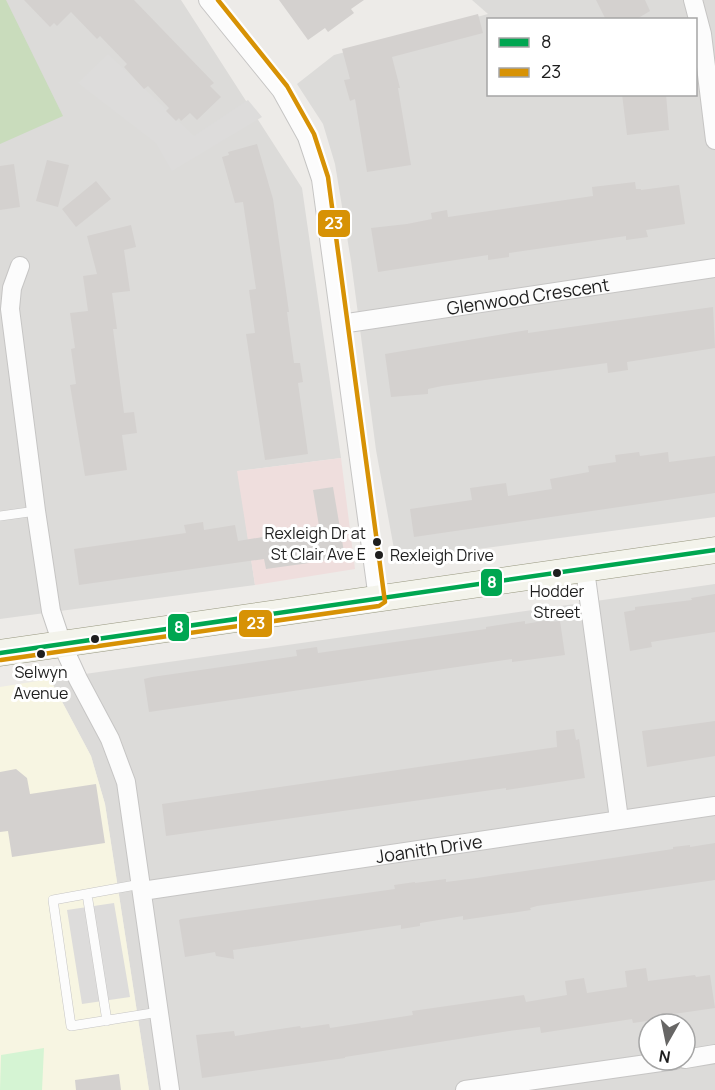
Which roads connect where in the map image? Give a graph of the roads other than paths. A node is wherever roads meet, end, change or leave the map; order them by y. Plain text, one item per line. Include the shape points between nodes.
1 (208, 0) edge
2 (693, 0) edge
3 (708, 33) edge
4 (715, 140) edge
5 (20, 266) dead end
6 (715, 268) edge
7 (340, 324) junction
8 (36, 511) junction
9 (0, 516) edge
10 (715, 550) edge
11 (585, 570) junction
12 (378, 599) junction
13 (62, 644) junction
14 (0, 654) edge
15 (715, 806) edge
16 (619, 819) junction
17 (141, 887) junction
18 (87, 894) junction
19 (159, 1012) junction
20 (107, 1021) junction
21 (715, 1054) edge
22 (697, 1057) edge
23 (637, 1065) edge
24 (170, 1090) edge
25 (465, 1090) edge

1 - 7 street via 281,90 307,137 321,179
2 - 3 street
3 - 4 street
5 - 8 street via 10,309
6 - 7 street, Glenwood Crescent
7 - 12 street
8 - 9 lane
8 - 13 street via 51,611
10 - 11 main road
11 - 12 main road
11 - 16 street
12 - 13 main road
13 - 14 main road
13 - 17 street via 110,739 126,782
15 - 16 street, Joanith Drive
16 - 17 street, Joanith Drive
17 - 18 lane
17 - 19 street
18 - 20 lane
18 - 20 lane via 53,900 71,1026
19 - 20 lane
19 - 24 street
21 - 22 street
23 - 25 street

